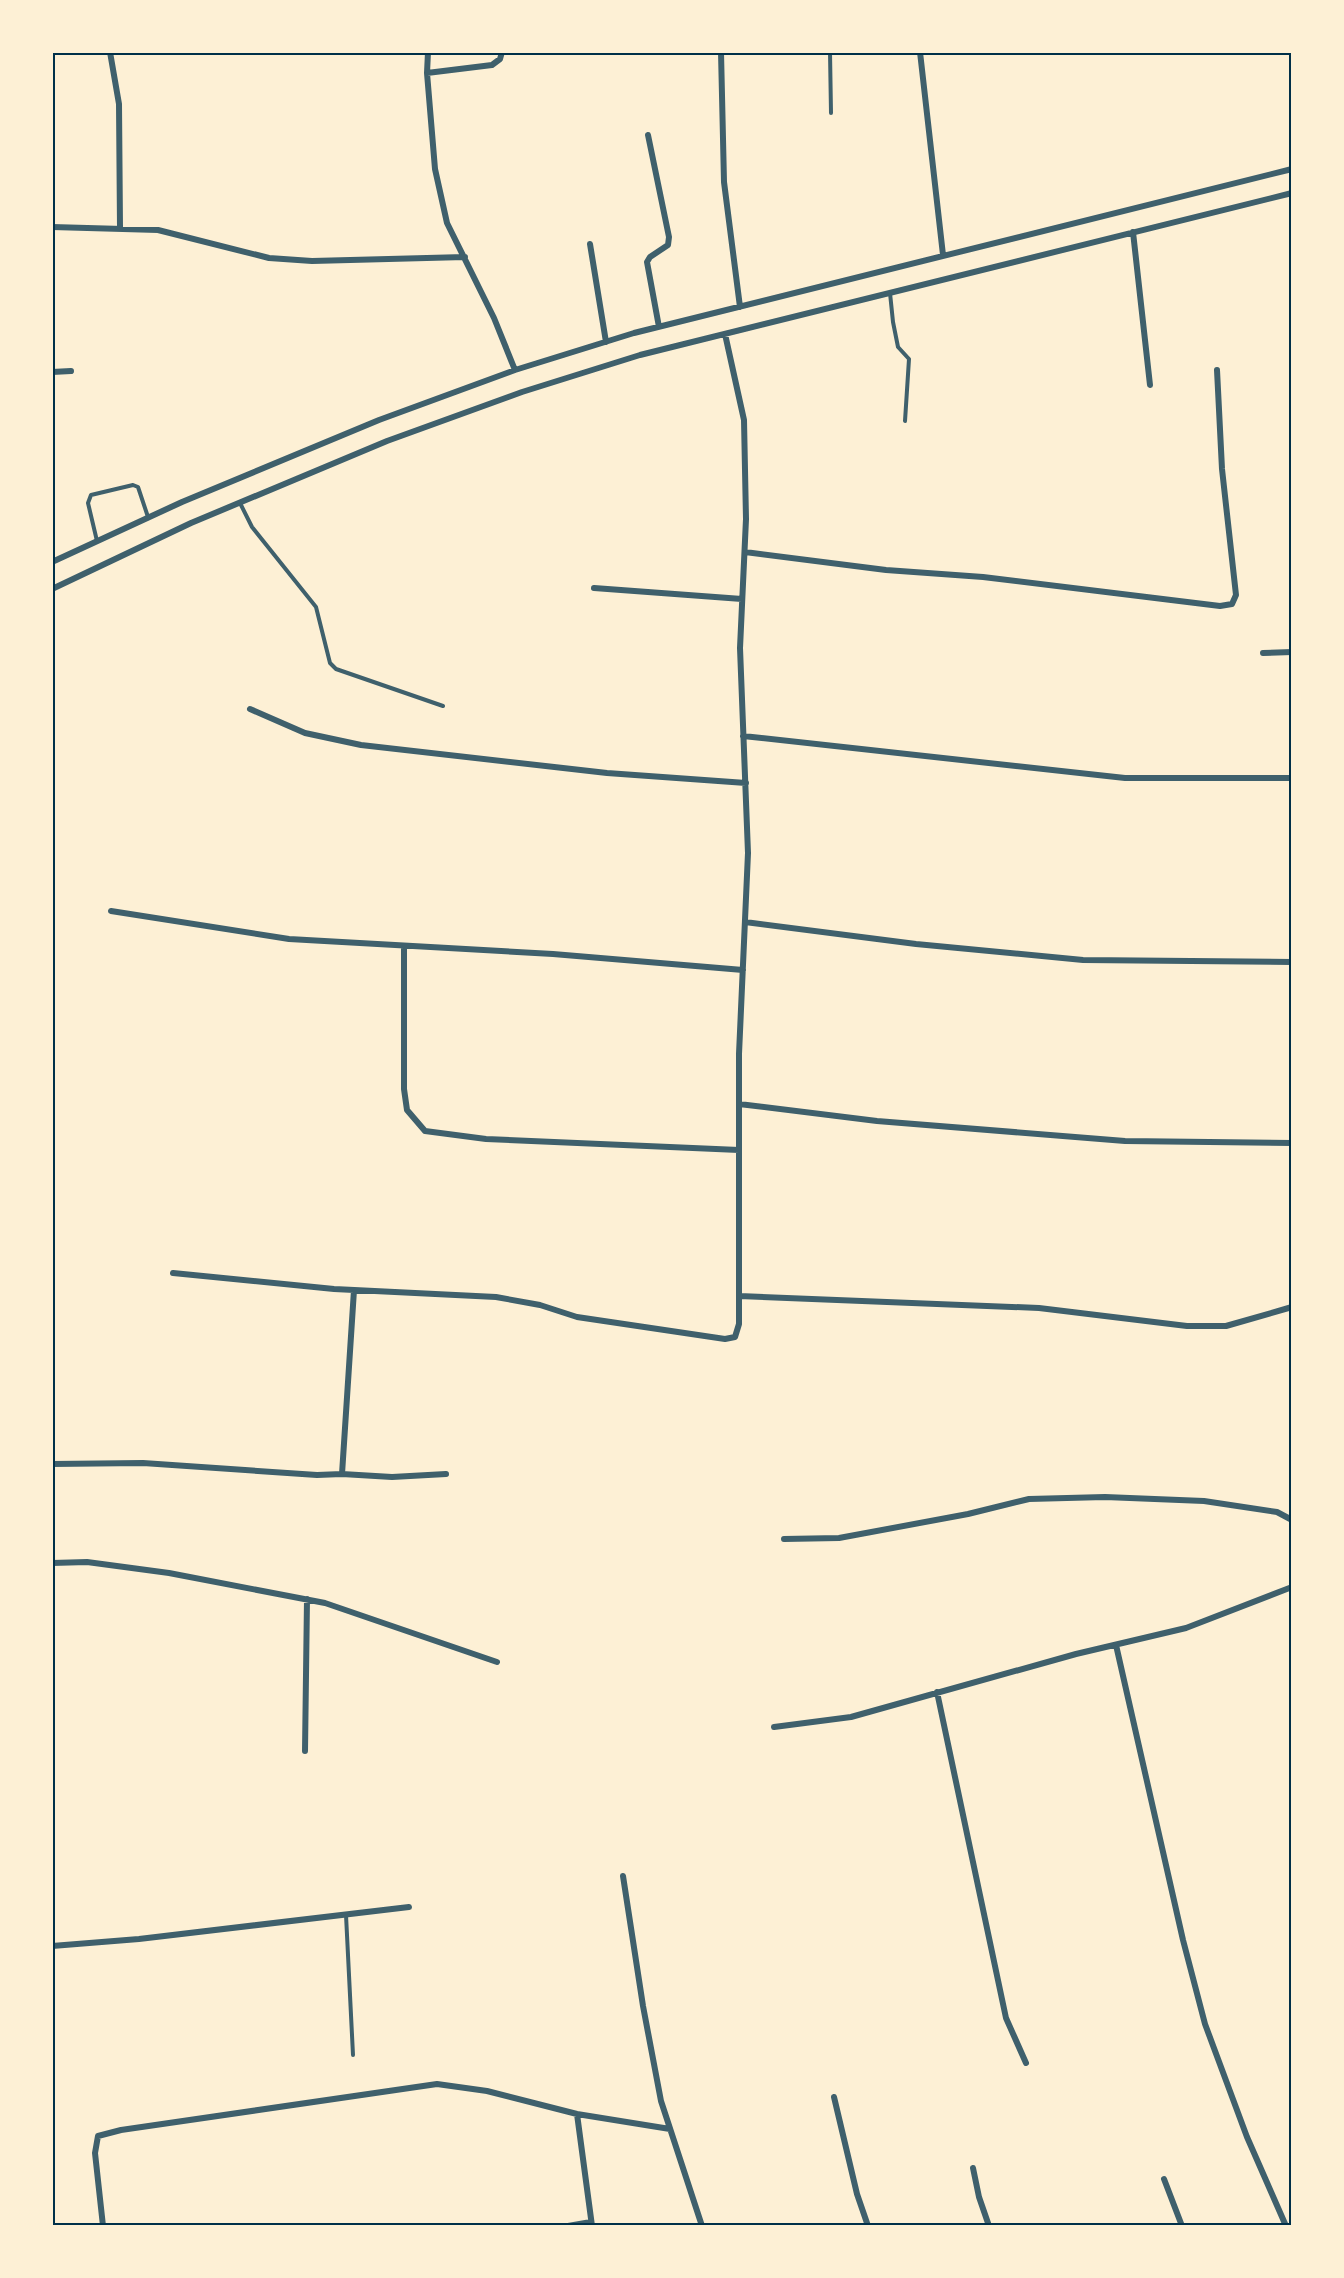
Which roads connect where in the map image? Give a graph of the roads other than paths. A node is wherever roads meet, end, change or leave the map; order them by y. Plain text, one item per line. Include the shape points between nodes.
1 (110, 52) edge
2 (428, 52) edge
3 (502, 52) edge
4 (721, 52) edge
5 (830, 52) edge
6 (920, 52) edge
7 (427, 73) junction
8 (831, 113) dead end
9 (648, 135) dead end
10 (1292, 169) edge
11 (1292, 193) edge
12 (52, 227) edge
13 (120, 228) junction
14 (1132, 232) junction
15 (590, 244) dead end
16 (943, 255) junction
17 (465, 257) junction
18 (890, 292) junction
19 (740, 307) junction
20 (659, 327) junction
21 (725, 334) junction
22 (606, 342) junction
23 (515, 370) junction
24 (1217, 370) dead end
25 (71, 371) dead end
26 (52, 372) edge
27 (1150, 385) dead end
28 (905, 421) dead end
29 (240, 503) junction
30 (148, 518) junction
31 (97, 541) junction
32 (745, 552) junction
33 (52, 562) edge
34 (594, 588) dead end
35 (52, 589) edge
36 (742, 599) junction
37 (1292, 652) edge
38 (1263, 653) dead end
39 (443, 706) dead end
40 (250, 709) dead end
41 (743, 736) junction
42 (1292, 778) edge
43 (746, 783) junction
44 (111, 911) dead end
45 (745, 922) junction
46 (404, 946) junction
47 (1292, 962) edge
48 (743, 970) junction
49 (739, 1104) junction
50 (1292, 1143) edge
51 (738, 1150) junction
52 (173, 1273) dead end
53 (354, 1290) junction
54 (739, 1296) junction
55 (1292, 1306) edge
56 (52, 1464) edge
57 (342, 1474) junction
58 (446, 1474) dead end
59 (1292, 1520) edge
60 (784, 1539) dead end
61 (52, 1563) edge
62 (1292, 1587) edge
63 (307, 1599) junction
64 (1116, 1645) junction
65 (497, 1662) dead end
66 (937, 1692) junction
67 (774, 1726) dead end
68 (305, 1751) dead end
69 (623, 1876) dead end
70 (409, 1907) dead end
71 (346, 1915) junction
72 (52, 1946) edge
73 (353, 2055) dead end
74 (1026, 2063) dead end
75 (834, 2097) dead end
76 (577, 2114) junction
77 (670, 2129) junction
78 (973, 2168) dead end
79 (1164, 2178) dead end
80 (591, 2224) edge
81 (103, 2226) edge
82 (568, 2226) edge
83 (702, 2226) edge
84 (868, 2226) edge
85 (989, 2226) edge
86 (1182, 2226) edge
87 (1286, 2226) edge

1 - 13 street via 119,105
2 - 7 street
3 - 7 street via 492,65
4 - 19 street via 724,182
5 - 8 lane
6 - 16 street
7 - 17 street via 435,170 447,223
9 - 20 street via 669,237 668,245 646,262
10 - 16 street
11 - 14 street
12 - 13 street
13 - 17 street via 158,230 269,258 312,261
14 - 18 street
14 - 27 street
15 - 22 street
16 - 19 street
17 - 23 street
18 - 21 street
18 - 28 lane via 898,347 909,358
19 - 20 street
20 - 22 street
21 - 29 street via 640,355 522,392 387,441
21 - 32 street via 744,420
22 - 23 street
23 - 30 street via 379,420
24 - 32 street via 1222,469 1236,595 1232,604 1220,606
25 - 26 street
29 - 35 street
29 - 39 lane via 252,527 316,608 330,663 336,669
30 - 31 street
30 - 31 lane via 134,484 91,495 87,503
31 - 33 street
32 - 36 street
34 - 36 street
36 - 41 street
37 - 38 street
40 - 43 street via 305,732 361,745
41 - 42 street via 1125,778
41 - 43 street
43 - 45 street
44 - 46 street via 289,939
45 - 47 street via 1083,960
45 - 48 street
46 - 48 street
46 - 51 street via 404,1089 407,1110 425,1131 486,1139
48 - 49 street
49 - 50 street via 877,1121 1125,1141
49 - 51 street
51 - 54 street
52 - 53 street
53 - 54 street via 495,1297 540,1305 576,1317 725,1339 735,1336 739,1324
53 - 57 street
54 - 55 street via 1039,1308 1187,1326 1226,1326
56 - 57 street via 143,1463
57 - 58 street
59 - 60 street via 1277,1512 1204,1501 1029,1499 839,1538
61 - 63 street via 87,1562 169,1573
62 - 64 street via 1186,1628
63 - 65 street
63 - 68 street
64 - 66 street
64 - 87 street via 1205,2024 1247,2137
66 - 67 street via 851,1717
66 - 74 street via 991,1953 1004,2007
69 - 77 street via 645,2016
70 - 71 street
71 - 72 street
71 - 73 lane
75 - 84 street
76 - 77 street
76 - 80 street
76 - 81 street via 487,2091 437,2084 121,2130 98,2136 94,2153
77 - 83 street
78 - 85 street
79 - 86 street
80 - 82 street

